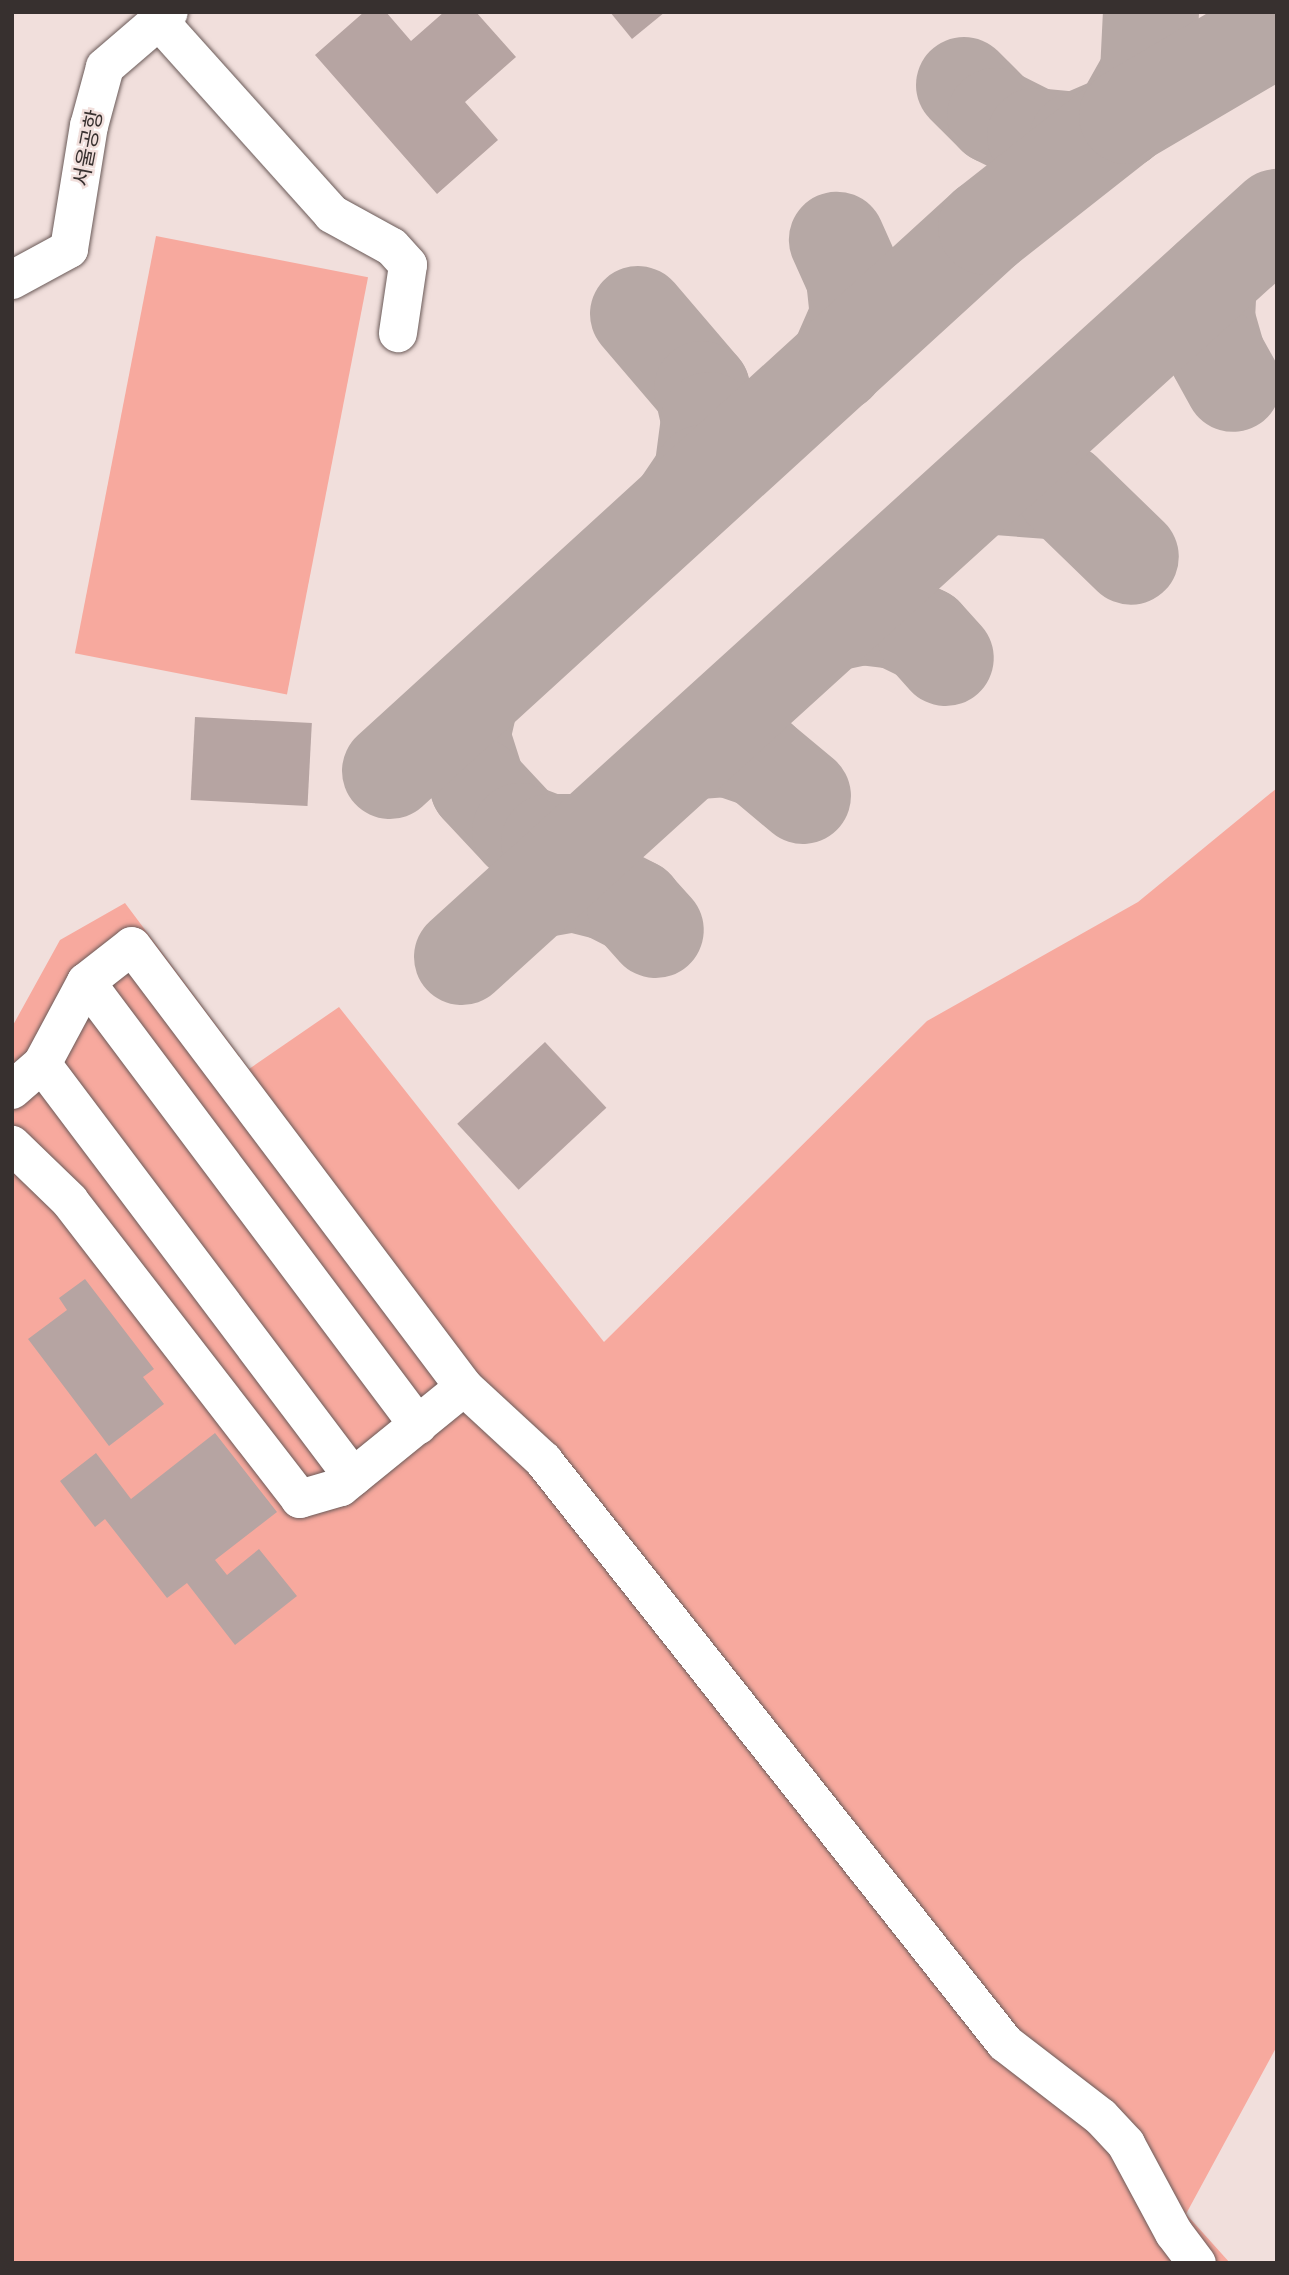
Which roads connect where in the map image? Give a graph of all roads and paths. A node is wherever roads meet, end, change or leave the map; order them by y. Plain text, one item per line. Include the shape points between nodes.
1 (164, 16) edge
2 (12, 280) edge
3 (398, 333) dead end
4 (86, 982) junction
5 (41, 1064) junction
6 (12, 1090) edge
7 (12, 1145) edge
8 (464, 1387) junction
9 (418, 1425) junction
10 (353, 1477) junction
11 (1197, 2263) edge

1 - 2 lane, 서울공항 via 105,67 89,126 69,249
1 - 3 lane via 332,214 392,247 408,265
4 - 5 lane
4 - 8 lane via 132,946
4 - 9 lane
5 - 6 lane
5 - 10 lane
7 - 10 lane via 70,1201 300,1499 341,1487
8 - 9 lane
8 - 11 lane via 543,1460 1005,2043 1101,2117 1126,2144 1174,2233
9 - 10 lane

